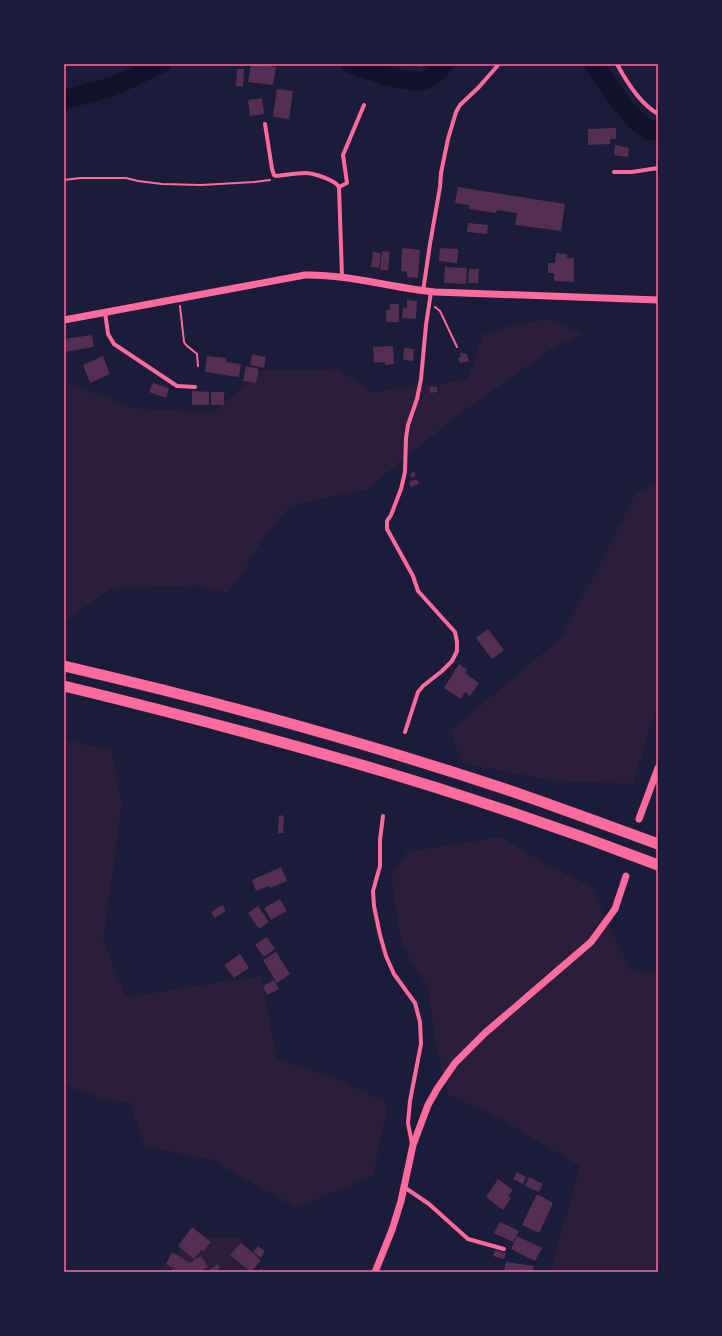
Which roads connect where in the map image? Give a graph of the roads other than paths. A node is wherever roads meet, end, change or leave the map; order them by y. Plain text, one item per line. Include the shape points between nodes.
1 (499, 64) edge
2 (617, 64) edge
3 (364, 104) dead end
4 (658, 114) edge
5 (265, 124) dead end
6 (658, 168) edge
7 (614, 172) dead end
8 (339, 187) junction
9 (342, 277) junction
10 (423, 291) junction
11 (431, 292) junction
12 (658, 300) edge
13 (105, 312) junction
14 (64, 320) edge
15 (195, 387) dead end
16 (64, 666) edge
17 (64, 686) edge
18 (405, 732) dead end
19 (658, 768) edge
20 (383, 816) dead end
21 (639, 820) dead end
22 (658, 844) edge
23 (658, 865) edge
24 (626, 876) dead end
25 (412, 1145) junction
26 (404, 1187) junction
27 (504, 1249) dead end
28 (375, 1272) edge

1 - 10 street via 456,112 441,173
2 - 4 street via 630,85 650,109
3 - 8 street via 344,151 347,183
5 - 8 street via 272,169 276,176 309,174 330,180
6 - 7 street
8 - 9 street
9 - 10 street
9 - 13 street via 306,275
10 - 11 street
11 - 12 street
11 - 18 street via 421,379 406,438 405,472 387,521 387,529 413,576 418,591 455,632 457,651 452,661 418,692
13 - 14 street
13 - 15 street via 108,334 114,344 177,386
16 - 22 highway via 265,716 364,745 511,791
17 - 23 highway via 198,719 349,761 456,794
19 - 21 street
20 - 25 street via 380,866 373,891 374,906 386,956 394,974 415,1003 420,1022 421,1044 408,1123
24 - 25 street via 615,909 591,942 484,1033 455,1063 428,1105
25 - 26 street
26 - 27 street via 429,1204 468,1239
26 - 28 street via 392,1230

